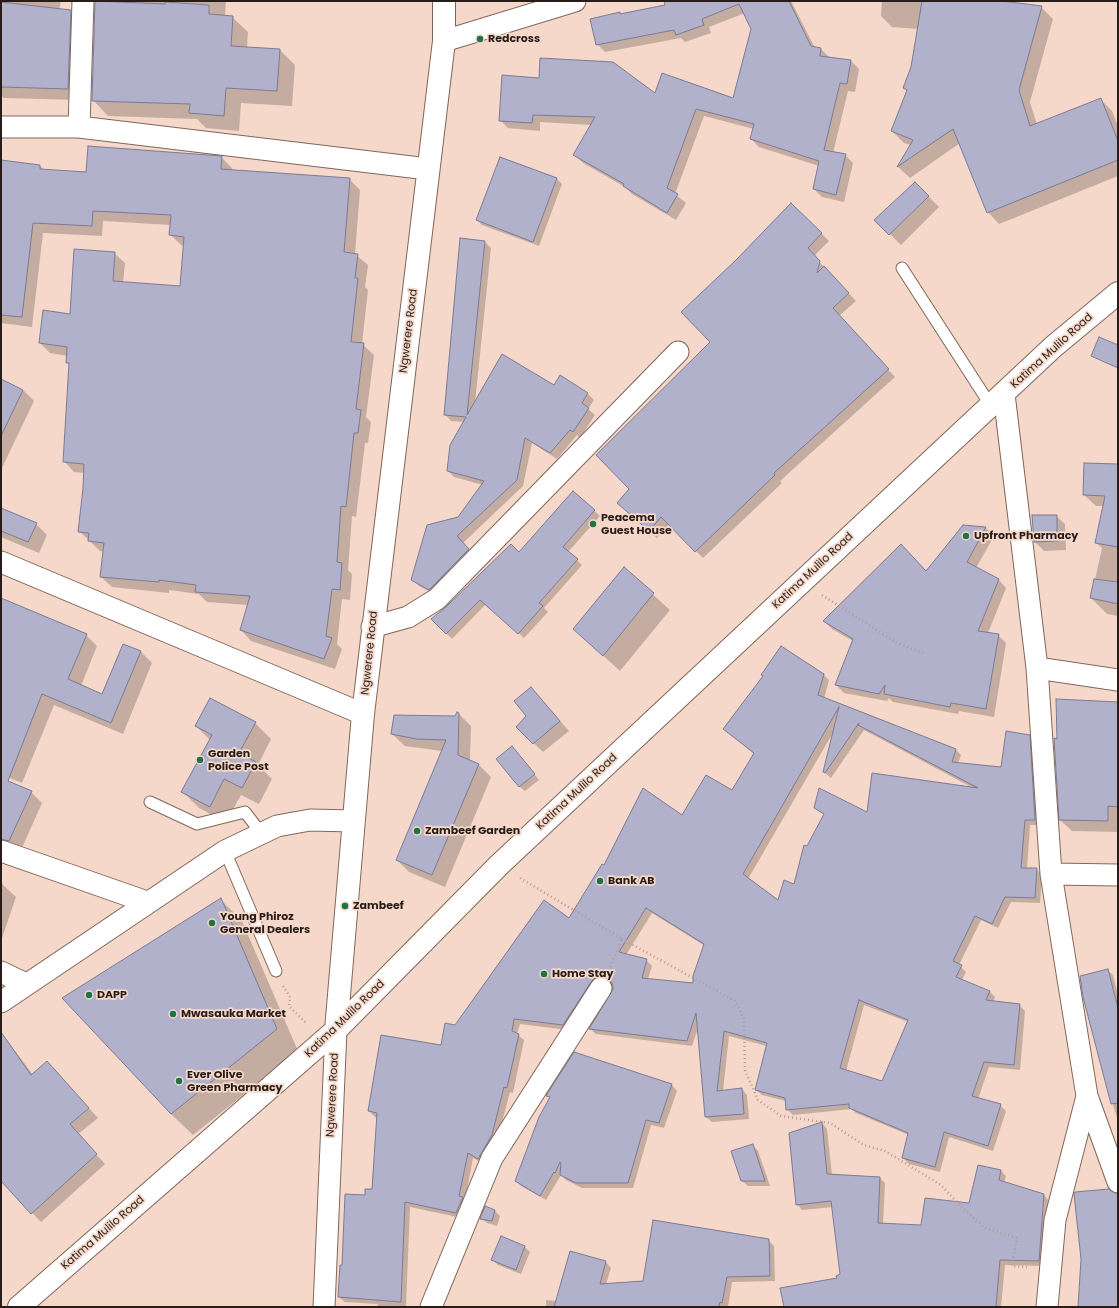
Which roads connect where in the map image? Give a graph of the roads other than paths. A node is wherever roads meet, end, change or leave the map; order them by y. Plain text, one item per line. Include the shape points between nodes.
1 (83, 1) edge
2 (444, 1) edge
3 (575, 1) edge
4 (444, 41) junction
5 (1, 127) edge
6 (79, 127) junction
7 (428, 169) junction
8 (902, 268) dead end
9 (1118, 293) edge
10 (678, 352) dead end
11 (998, 400) junction
12 (1, 562) edge
13 (372, 627) junction
14 (1037, 668) junction
15 (1118, 680) edge
16 (363, 714) junction
17 (150, 802) dead end
18 (353, 821) junction
19 (262, 834) junction
20 (1, 851) edge
21 (225, 851) junction
22 (1051, 874) junction
23 (1118, 875) edge
24 (148, 902) junction
25 (276, 971) road end
26 (1, 972) edge
27 (26, 984) junction
28 (601, 988) road end
29 (1, 1002) edge
30 (336, 1030) junction
31 (1087, 1096) junction
32 (1118, 1182) edge
33 (19, 1307) edge
34 (324, 1307) edge
35 (431, 1307) edge
36 (1047, 1307) edge

1 - 6 street
2 - 4 main road, Ngwerere Road
3 - 4 street
4 - 7 main road, Ngwerere Road
5 - 6 street
6 - 7 street
7 - 13 main road, Ngwerere Road
8 - 11 lane
9 - 11 main road, Katima Mulilo Road via 1053,347
10 - 13 street via 437,599 408,617
11 - 14 street
11 - 30 main road, Katima Mulilo Road via 499,865
12 - 16 street
13 - 16 main road, Ngwerere Road
14 - 15 street
14 - 22 street
16 - 18 main road, Ngwerere Road
17 - 19 lane via 197,824 245,812
18 - 19 street via 310,820 277,826
18 - 30 main road, Ngwerere Road
19 - 21 street
20 - 24 street
21 - 24 street
21 - 25 lane
22 - 23 street
22 - 31 street
24 - 27 street
26 - 27 street
27 - 29 street
28 - 35 street via 492,1158
30 - 33 main road, Katima Mulilo Road
30 - 34 street, Ngwerere Road
31 - 32 street
31 - 36 street via 1055,1220

